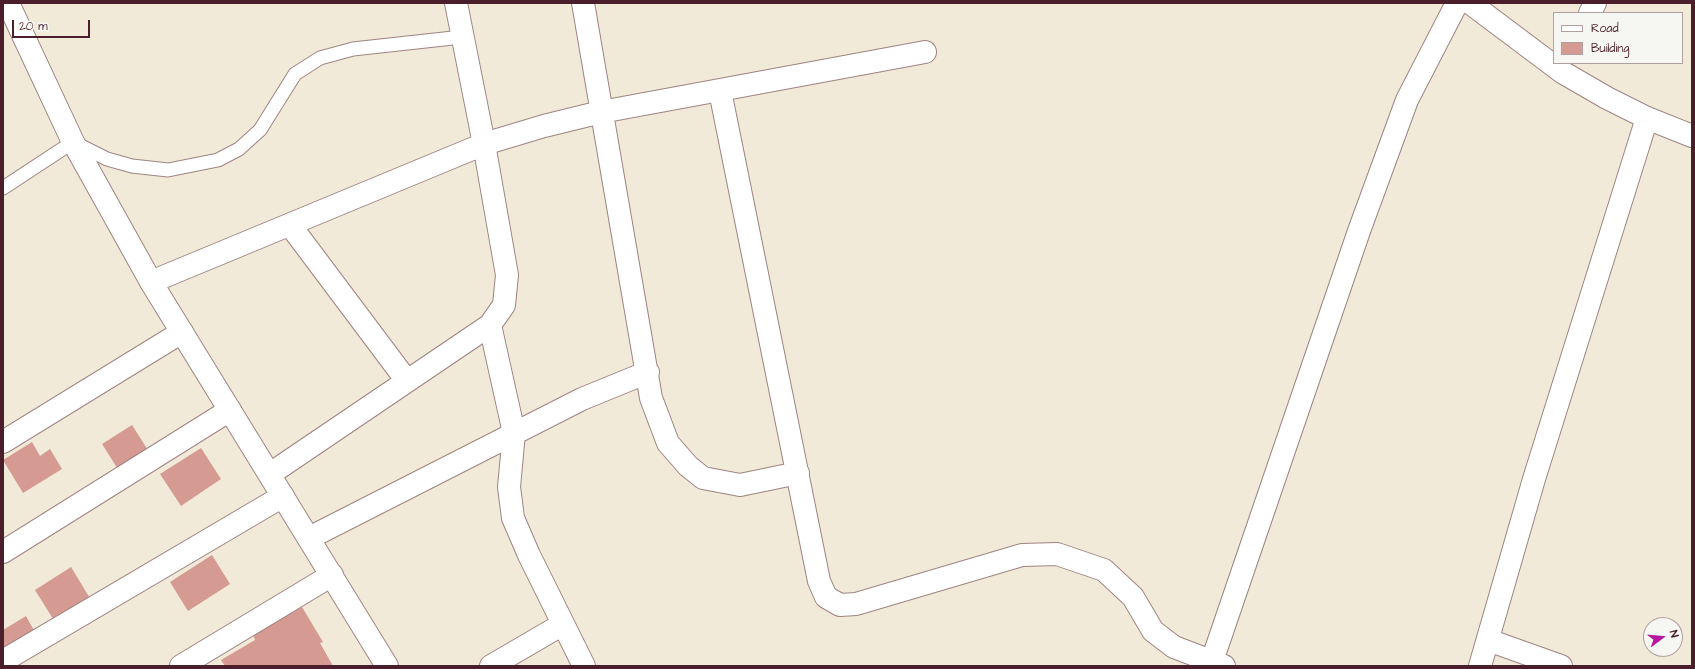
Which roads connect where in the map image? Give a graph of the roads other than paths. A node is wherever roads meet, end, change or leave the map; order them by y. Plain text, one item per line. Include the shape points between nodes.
1 (8, 3) edge
2 (456, 3) edge
3 (583, 3) edge
4 (1457, 3) edge
5 (1470, 3) edge
6 (1595, 3) edge
7 (1590, 12) edge
8 (462, 37) junction
9 (924, 52) dead end
10 (1553, 60) edge
11 (1564, 68) edge
12 (720, 91) junction
13 (601, 112) junction
14 (1647, 118) junction
15 (1692, 136) edge
16 (73, 142) junction
17 (484, 144) junction
18 (3, 188) edge
19 (290, 225) junction
20 (151, 282) junction
21 (490, 325) junction
22 (182, 332) junction
23 (648, 372) junction
24 (407, 381) junction
25 (230, 410) junction
26 (514, 433) junction
27 (3, 442) edge
28 (798, 473) junction
29 (270, 474) junction
30 (283, 496) junction
31 (309, 538) junction
32 (3, 552) edge
33 (332, 575) junction
34 (563, 624) junction
35 (1488, 640) junction
36 (3, 661) edge
37 (192, 663) edge
38 (1218, 664) edge
39 (387, 666) edge
40 (491, 666) edge
41 (584, 666) edge
42 (1480, 666) edge
43 (1561, 666) edge

1 - 16 street
2 - 8 street
3 - 13 street
4 - 38 street via 1407,100 1359,231
5 - 10 street
6 - 7 street
8 - 16 lane via 353,49 320,58 295,74 260,130 239,149 218,160 168,170 132,166 107,159
8 - 17 street
9 - 12 street
11 - 14 street via 1607,98
12 - 13 street
12 - 28 street
13 - 17 street
13 - 23 street
14 - 15 street
14 - 35 street via 1534,478
16 - 18 lane
16 - 20 street
17 - 19 street
17 - 21 street via 507,275 504,305
19 - 20 street
19 - 24 street
20 - 22 street
21 - 24 street
21 - 26 street
22 - 25 street
22 - 27 street
23 - 26 street via 582,399
23 - 28 street via 651,398 668,443 688,466 703,478 740,485
24 - 29 street
25 - 29 street
25 - 32 street
26 - 31 street
26 - 34 street via 510,487 513,518
28 - 38 street via 819,581 826,597 840,605 856,604 1022,555 1057,554 1104,570 1133,598 1153,631 1174,646
29 - 30 street
30 - 31 street
30 - 36 street
31 - 33 street
33 - 37 street
33 - 39 street
34 - 40 street
34 - 41 street
35 - 42 street
35 - 43 street

